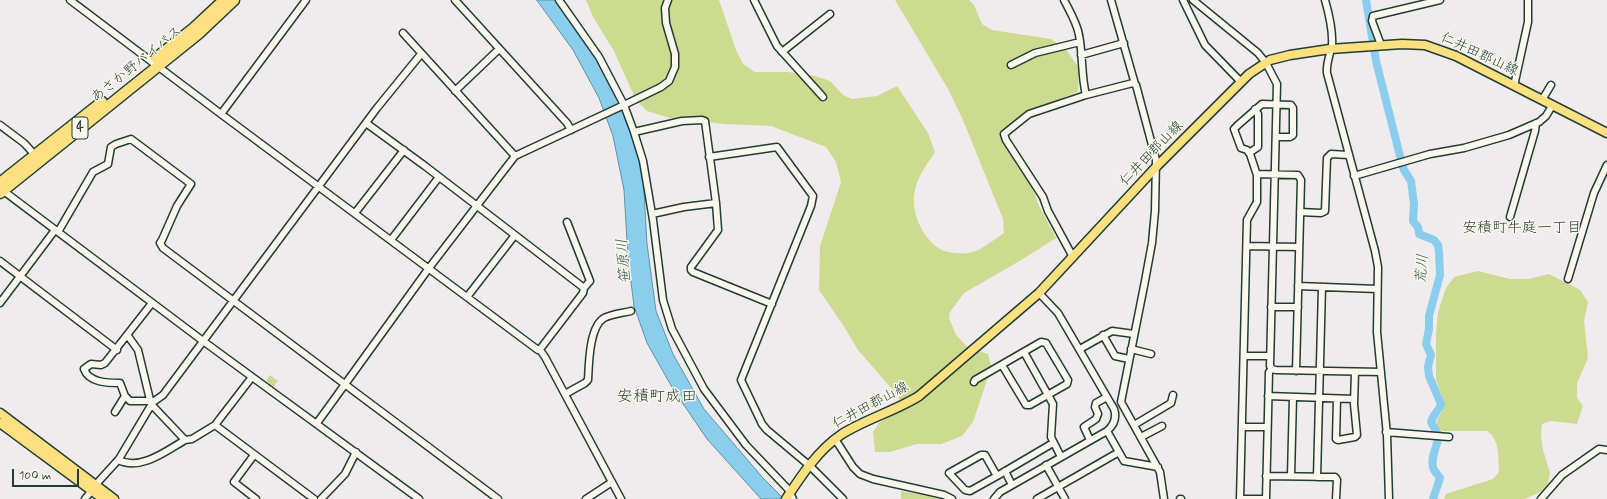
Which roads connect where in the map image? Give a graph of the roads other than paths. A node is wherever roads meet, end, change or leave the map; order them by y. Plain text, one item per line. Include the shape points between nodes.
1 (70, 0) edge
2 (224, 0) edge
3 (234, 0) edge
4 (306, 0) edge
5 (455, 0) edge
6 (559, 0) edge
7 (668, 0) edge
8 (754, 0) edge
9 (1064, 0) edge
10 (1111, 0) edge
11 (1183, 0) edge
12 (1193, 0) edge
13 (1325, 0) edge
14 (1440, 0) edge
15 (1528, 0) edge
16 (830, 14) dead end
17 (403, 33) dead end
18 (1080, 42) junction
19 (1124, 43) junction
20 (1381, 45) junction
21 (499, 50) junction
22 (1330, 50) junction
23 (782, 52) junction
24 (421, 54) junction
25 (1081, 55) junction
26 (1266, 63) junction
27 (155, 64) junction
28 (1011, 65) dead end
29 (1241, 82) junction
30 (1135, 84) junction
31 (1551, 85) dead end
32 (1514, 86) junction
33 (455, 91) junction
34 (1086, 95) junction
35 (823, 98) dead end
36 (1542, 100) junction
37 (1277, 104) junction
38 (623, 106) junction
39 (1552, 106) junction
40 (1255, 109) junction
41 (221, 114) junction
42 (366, 123) junction
43 (1536, 123) junction
44 (0, 124) edge
45 (571, 130) junction
46 (634, 132) junction
47 (1607, 133) edge
48 (1276, 137) junction
49 (404, 150) junction
50 (1249, 152) junction
51 (34, 155) junction
52 (1348, 155) junction
53 (515, 156) junction
54 (709, 157) junction
55 (1607, 164) edge
56 (1157, 166) junction
57 (1257, 174) junction
58 (1275, 174) junction
59 (1354, 176) junction
60 (439, 177) junction
61 (318, 186) junction
62 (1, 190) edge
63 (716, 203) junction
64 (476, 206) junction
65 (1300, 212) junction
66 (355, 213) junction
67 (652, 214) junction
68 (1510, 217) dead end
69 (567, 222) dead end
70 (56, 231) junction
71 (515, 235) junction
72 (391, 240) junction
73 (1247, 246) junction
74 (1273, 246) junction
75 (1299, 247) junction
76 (1073, 257) junction
77 (0, 261) edge
78 (429, 268) junction
79 (20, 277) junction
80 (1568, 280) dead end
81 (1298, 286) junction
82 (1322, 287) junction
83 (584, 288) junction
84 (1377, 289) junction
85 (1039, 293) junction
86 (467, 297) junction
87 (233, 301) junction
88 (0, 303) edge
89 (152, 303) junction
90 (772, 304) junction
91 (1271, 307) junction
92 (1298, 307) junction
93 (631, 311) dead end
94 (1134, 334) junction
95 (1103, 335) junction
96 (128, 336) junction
97 (203, 341) junction
98 (540, 349) junction
99 (1080, 349) junction
100 (117, 350) junction
101 (1131, 350) junction
102 (1024, 352) junction
103 (1151, 354) dead end
104 (1244, 356) junction
105 (1270, 356) junction
106 (1129, 359) junction
107 (1002, 365) junction
108 (1272, 369) junction
109 (1296, 370) junction
110 (1320, 371) junction
111 (1355, 372) junction
112 (1380, 372) junction
113 (252, 376) junction
114 (974, 382) dead end
115 (345, 384) junction
116 (565, 394) junction
117 (1048, 395) junction
118 (1173, 395) dead end
119 (126, 396) junction
120 (1268, 396) junction
121 (1107, 397) junction
122 (1293, 397) junction
123 (1319, 398) junction
124 (1337, 398) junction
125 (1354, 399) junction
126 (150, 402) junction
127 (115, 412) dead end
128 (0, 413) edge
129 (0, 423) edge
130 (317, 423) junction
131 (215, 425) junction
132 (1134, 425) junction
133 (1162, 426) dead end
134 (1242, 427) junction
135 (1268, 427) junction
136 (1107, 431) junction
137 (1386, 432) junction
138 (1449, 437) dead end
139 (1141, 438) junction
140 (835, 439) junction
141 (185, 440) junction
142 (1090, 440) junction
143 (1053, 443) junction
144 (1607, 450) edge
145 (356, 452) junction
146 (1119, 452) junction
147 (254, 455) junction
148 (1061, 457) junction
149 (118, 460) junction
150 (1046, 465) junction
151 (810, 466) junction
152 (1158, 467) junction
153 (1005, 471) junction
154 (997, 476) junction
155 (1266, 476) junction
156 (1291, 476) junction
157 (1317, 477) junction
158 (612, 482) junction
159 (1012, 484) junction
160 (1058, 486) junction
161 (93, 488) junction
162 (789, 497) edge
163 (85, 499) edge
164 (103, 499) edge
165 (114, 499) edge
166 (256, 499) edge
167 (314, 499) edge
168 (321, 499) edge
169 (419, 499) edge
170 (498, 499) edge
171 (586, 499) edge
172 (621, 499) edge
173 (843, 499) edge
174 (952, 499) edge
175 (994, 499) edge
176 (1038, 499) edge
177 (1065, 499) edge
178 (1164, 499) edge
179 (1240, 499) edge
180 (1265, 499) edge
181 (1336, 499) edge
182 (1389, 499) edge
183 (1541, 499) edge

1 - 27 street
2 - 27 highway, あさか野バイパス / 4
3 - 27 highway, あさか野バイパス / 4 via 203,29
4 - 41 street
5 - 21 street
6 - 38 street via 599,58
7 - 38 street via 665,8 666,24 675,54 675,67 669,81 661,87
8 - 23 street
9 - 18 street via 1077,27
10 - 19 street
11 - 29 street via 1204,45
12 - 26 street via 1258,53
13 - 22 street via 1330,16
14 - 20 street via 1373,16 1372,21
15 - 32 street via 1528,22
16 - 23 street
17 - 24 street
18 - 25 street
18 - 28 street via 1035,53
19 - 25 street
19 - 30 street
20 - 22 main road, 仁井田郡山線
20 - 32 main road, 仁井田郡山線 via 1417,44 1433,48 1456,56
21 - 33 street
21 - 45 street
22 - 26 main road, 仁井田郡山線 via 1284,56
22 - 52 street via 1327,73
23 - 35 street
24 - 33 street
24 - 42 street
25 - 34 street
26 - 29 main road, 仁井田郡山線
26 - 37 street via 1276,82
27 - 41 street
27 - 51 highway, あさか野バイパス / 4
27 - 62 highway, あさか野バイパス / 4
29 - 56 main road, 仁井田郡山線
30 - 34 street
30 - 56 street
31 - 36 street
32 - 36 main road, 仁井田郡山線
33 - 53 street
34 - 76 street via 1029,114 1004,134 1043,196 1048,211
36 - 39 main road, 仁井田郡山線
37 - 40 street via 1262,104
37 - 48 street
37 - 48 street via 1291,104 1293,107 1294,134 1290,137
38 - 45 street
38 - 46 street
39 - 43 street via 1546,116
39 - 47 main road, 仁井田郡山線
40 - 50 street via 1258,114 1258,147
40 - 50 street via 1234,129 1241,148
41 - 61 street
42 - 49 street
42 - 61 street
43 - 59 street via 1490,141 1430,154
43 - 68 street
44 - 51 street via 24,143
45 - 53 street
46 - 54 street via 677,122 702,120 705,124
46 - 67 street via 643,161
48 - 58 street
49 - 60 street
49 - 66 street
50 - 57 street
51 - 62 highway, あさか野バイパス / 4
52 - 59 street
52 - 65 street via 1331,154 1327,158 1325,211
53 - 64 street
54 - 63 street
54 - 90 street via 777,147 813,196
55 - 80 street via 1594,193
56 - 76 main road, 仁井田郡山線
56 - 94 street via 1152,243
57 - 58 street
57 - 73 street via 1257,202 1248,218
58 - 65 street via 1298,175 1300,178
58 - 74 street
59 - 84 street via 1375,251 1378,267
60 - 64 street
60 - 72 street
61 - 66 street
61 - 87 street
62 - 70 street
63 - 67 street
63 - 90 street via 718,230 691,270
64 - 71 street
64 - 78 street
65 - 75 street
66 - 72 street
67 - 162 street via 663,300 672,329 704,389
69 - 83 street via 590,280
70 - 79 street
70 - 87 street via 93,173 108,164 111,148 131,140 191,184 177,206 161,242 162,248
70 - 89 street
71 - 83 street
71 - 86 street
72 - 78 street
73 - 74 street
73 - 104 street
74 - 75 street
74 - 91 street
75 - 81 street
76 - 85 main road, 仁井田郡山線
77 - 79 street
78 - 86 street
78 - 115 street
79 - 88 street
79 - 100 street
81 - 82 street
81 - 92 street
82 - 84 street
82 - 110 street
83 - 98 street via 583,293
84 - 112 street
85 - 99 street via 1058,313
85 - 140 main road, 仁井田郡山線 via 919,396
86 - 98 street
87 - 97 street
87 - 115 street
89 - 96 street
89 - 97 street
90 - 151 street via 741,378 742,383 767,430
91 - 92 street
91 - 105 street
92 - 109 street
93 - 116 street via 601,321 591,342 588,380
94 - 95 street via 1113,330
94 - 101 street
95 - 99 street
95 - 106 street via 1115,356
96 - 100 street
96 - 126 street via 138,350
97 - 113 street
97 - 126 street via 163,395
98 - 116 street
99 - 121 street
100 - 119 street via 104,364 89,365 84,370 103,383 120,383
101 - 103 street
101 - 106 street
102 - 107 street
102 - 117 street
102 - 117 street via 1041,342 1046,343 1068,380 1067,384
104 - 105 street
104 - 134 street
105 - 108 street via 1269,364
106 - 132 street via 1121,402
107 - 114 street
107 - 117 street via 1025,404 1030,406
108 - 109 street
108 - 120 street via 1269,372
109 - 110 street
110 - 111 street
110 - 123 street
111 - 112 street
111 - 125 street
112 - 137 street
113 - 130 street
113 - 131 street
115 - 130 street
115 - 170 street
116 - 158 street
117 - 143 street via 1054,405 1050,437
118 - 132 street via 1171,403
119 - 126 street via 133,402
119 - 127 street
120 - 122 street
120 - 135 street
121 - 136 street via 1116,415 1113,426
121 - 142 street via 1096,403 1096,419 1084,427
122 - 123 street
122 - 156 street
123 - 124 street
123 - 157 street
124 - 125 street
124 - 125 street via 1338,440 1356,436
126 - 141 street
126 - 149 street
128 - 161 main road
129 - 161 main road
130 - 145 street
131 - 141 street via 191,440
131 - 147 street
132 - 139 street
133 - 139 street
134 - 135 street
134 - 179 street
135 - 155 street
136 - 142 street
136 - 146 street
137 - 138 street
137 - 182 street
139 - 152 street
140 - 151 main road, 仁井田郡山線
140 - 174 street via 860,474 873,480 944,495
141 - 149 street via 146,462
142 - 148 street
143 - 148 street
143 - 153 street
144 - 183 street via 1599,449 1570,468
145 - 168 street via 345,474
145 - 169 street
146 - 152 street via 1125,462
146 - 160 street
147 - 166 street via 234,482
147 - 167 street
148 - 150 street
149 - 161 street
150 - 159 street
150 - 160 street
151 - 162 main road, 仁井田郡山線
151 - 173 street
152 - 178 street
153 - 154 street
153 - 159 street
154 - 154 street via 985,455 949,474 965,490 970,491
155 - 156 street
155 - 180 street
156 - 157 street
157 - 181 street via 1335,477
158 - 171 street
158 - 172 street
159 - 175 street
160 - 176 street
160 - 177 street
161 - 163 street
161 - 164 main road
161 - 165 main road
179 - 180 street

